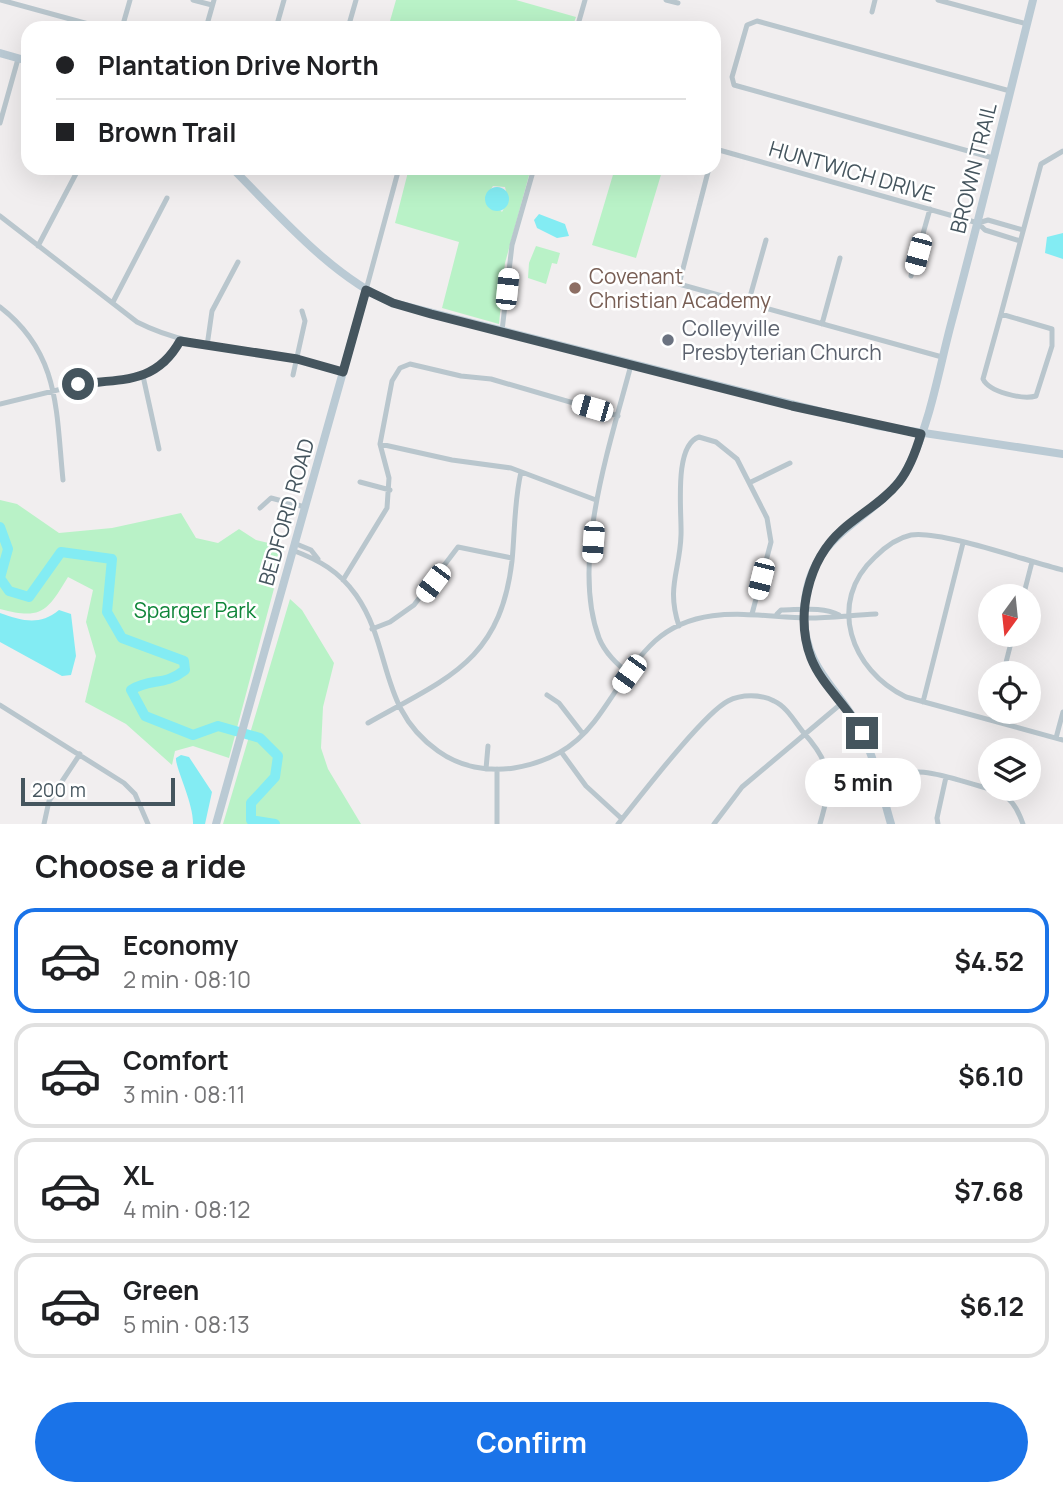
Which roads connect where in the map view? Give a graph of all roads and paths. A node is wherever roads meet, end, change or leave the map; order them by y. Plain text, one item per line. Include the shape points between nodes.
1 (1, 0) edge
2 (130, 0) edge
3 (193, 0) edge
4 (284, 0) edge
5 (356, 0) edge
6 (585, 0) edge
7 (666, 0) edge
8 (875, 0) edge
9 (938, 0) edge
10 (1033, 0) edge
11 (949, 1) edge
12 (213, 2) edge
13 (678, 3) dead end
14 (872, 12) dead end
15 (78, 21) edge
16 (124, 21) edge
17 (208, 21) edge
18 (278, 21) edge
19 (350, 21) edge
20 (579, 21) edge
21 (1027, 24) junction
22 (0, 53) edge
23 (19, 59) joint
24 (1010, 91) junction
25 (0, 123) edge
26 (1063, 151) edge
27 (721, 153) edge
28 (993, 158) junction
29 (75, 175) edge
30 (397, 175) edge
31 (532, 175) edge
32 (707, 175) edge
33 (240, 176) edge
34 (167, 198) dead end
35 (930, 209) junction
36 (0, 216) edge
37 (978, 223) junction
38 (1023, 230) junction
39 (766, 240) dead end
40 (1020, 241) junction
41 (38, 246) junction
42 (839, 258) dead end
43 (238, 262) dead end
44 (911, 276) dead end
45 (366, 290) junction
46 (113, 302) junction
47 (748, 304) junction
48 (0, 307) edge
49 (302, 311) dead end
50 (1001, 314) junction
51 (822, 324) junction
52 (502, 331) junction
53 (180, 341) junction
54 (207, 346) junction
55 (942, 356) junction
56 (297, 359) junction
57 (631, 365) junction
58 (343, 372) junction
59 (293, 375) dead end
60 (143, 376) junction
61 (53, 392) junction
62 (0, 404) edge
63 (618, 416) junction
64 (921, 434) junction
65 (380, 444) junction
66 (159, 449) dead end
67 (1063, 454) edge
68 (790, 463) dead end
69 (522, 471) junction
70 (64, 480) dead end
71 (360, 482) dead end
72 (751, 482) junction
73 (390, 490) junction
74 (596, 500) junction
75 (304, 507) junction
76 (260, 508) dead end
77 (963, 543) junction
78 (293, 547) junction
79 (512, 558) junction
80 (1032, 562) junction
81 (1063, 570) edge
82 (343, 580) junction
83 (1026, 584) edge
84 (752, 614) junction
85 (804, 614) junction
86 (876, 614) dead end
87 (848, 615) junction
88 (679, 626) junction
89 (372, 629) junction
90 (629, 674) junction
91 (547, 695) dead end
92 (923, 702) junction
93 (842, 703) junction
94 (0, 705) edge
95 (397, 706) junction
96 (1063, 712) edge
97 (978, 717) edge
98 (368, 723) dead end
99 (1002, 724) edge
100 (804, 733) junction
101 (583, 734) junction
102 (1060, 739) edge
103 (488, 746) dead end
104 (562, 753) junction
105 (80, 754) junction
106 (486, 769) junction
107 (497, 769) junction
108 (946, 777) junction
109 (878, 778) junction
110 (978, 785) edge
111 (1011, 801) edge
112 (620, 821) edge
113 (937, 821) edge
114 (44, 824) edge
115 (148, 824) edge
116 (216, 824) edge
117 (497, 824) edge
118 (714, 824) edge
119 (820, 824) edge
120 (891, 824) edge
121 (931, 824) edge
122 (1023, 824) edge

1 - 15 street
2 - 16 street
3 - 12 street
4 - 18 street
5 - 19 street
6 - 20 street
7 - 13 street
8 - 14 street
9 - 11 street
10 - 21 street, BROWN TRAIL
11 - 21 street
12 - 17 street
21 - 24 street, BROWN TRAIL
22 - 23 street
23 - 25 street
24 - 28 street, BROWN TRAIL
24 - 28 street via 751,22 744,33 734,85
26 - 38 street via 1041,164
27 - 35 street, HUNTWICH DRIVE
28 - 37 street, BROWN TRAIL
29 - 41 street
30 - 45 street
31 - 52 street via 512,245
32 - 47 street via 680,284
33 - 45 street
34 - 46 street
35 - 37 street, HUNTWICH DRIVE
35 - 44 street
36 - 41 street
37 - 38 street via 988,220
37 - 40 street via 985,230
37 - 55 street, BROWN TRAIL
38 - 40 street
39 - 47 street
40 - 50 street
41 - 46 street
42 - 51 street
43 - 54 street via 212,311
45 - 52 street via 410,308
45 - 58 street, BEDFORD ROAD
46 - 53 street via 137,322
47 - 51 street
48 - 61 street via 30,333 40,349
49 - 56 street via 305,321
50 - 50 street via 983,380 991,387 1028,398 1036,396 1052,346 1052,328
51 - 55 street
52 - 57 street
53 - 54 street
53 - 60 street via 166,363
54 - 56 street
55 - 64 street, BROWN TRAIL
56 - 58 street
56 - 59 street
57 - 63 street
57 - 64 street
58 - 75 street, BEDFORD ROAD
60 - 61 street via 78,384
60 - 66 street
61 - 62 street
61 - 70 street
63 - 65 street via 491,379 405,365 392,381
63 - 74 street
64 - 67 street
64 - 85 street, BROWN TRAIL via 900,481 826,549 812,575
65 - 69 street
65 - 73 street
68 - 72 street
69 - 74 street
69 - 79 street via 514,507
71 - 73 street
72 - 84 street via 771,534
72 - 88 street via 732,454 710,439 694,438 679,488 682,537 673,589
73 - 82 street via 385,515
74 - 90 street via 589,600 599,639
75 - 76 street via 271,498
75 - 78 street, BEDFORD ROAD
77 - 80 street
77 - 87 street via 924,534 894,541 864,569
77 - 92 street
78 - 82 street via 318,559
78 - 116 street, BEDFORD ROAD
79 - 89 street via 458,547 416,603
79 - 95 street via 497,618 482,648 460,669
80 - 81 street
80 - 83 street
82 - 89 street via 356,595
84 - 85 street via 781,610
84 - 88 street via 720,614
85 - 87 street via 831,611
85 - 93 street, BROWN TRAIL via 811,659
86 - 87 street
87 - 92 street via 853,643 874,676 891,691
88 - 90 street via 657,640
89 - 95 street
90 - 101 street
91 - 101 street
92 - 97 street
93 - 100 street
93 - 109 street, BROWN TRAIL via 862,733
94 - 105 street
95 - 98 street
95 - 106 street via 413,729 444,755
96 - 102 street
99 - 102 street
100 - 112 street via 775,701 757,696 727,702
100 - 118 street via 742,787
100 - 119 street via 821,754 829,776
101 - 104 street
103 - 106 street
104 - 107 street via 533,765
104 - 112 street
105 - 114 street via 49,801
105 - 115 street via 130,788
106 - 107 street
107 - 117 street
108 - 109 street via 917,769
108 - 110 street
108 - 113 street
109 - 120 street, BROWN TRAIL
111 - 122 street
113 - 121 street

